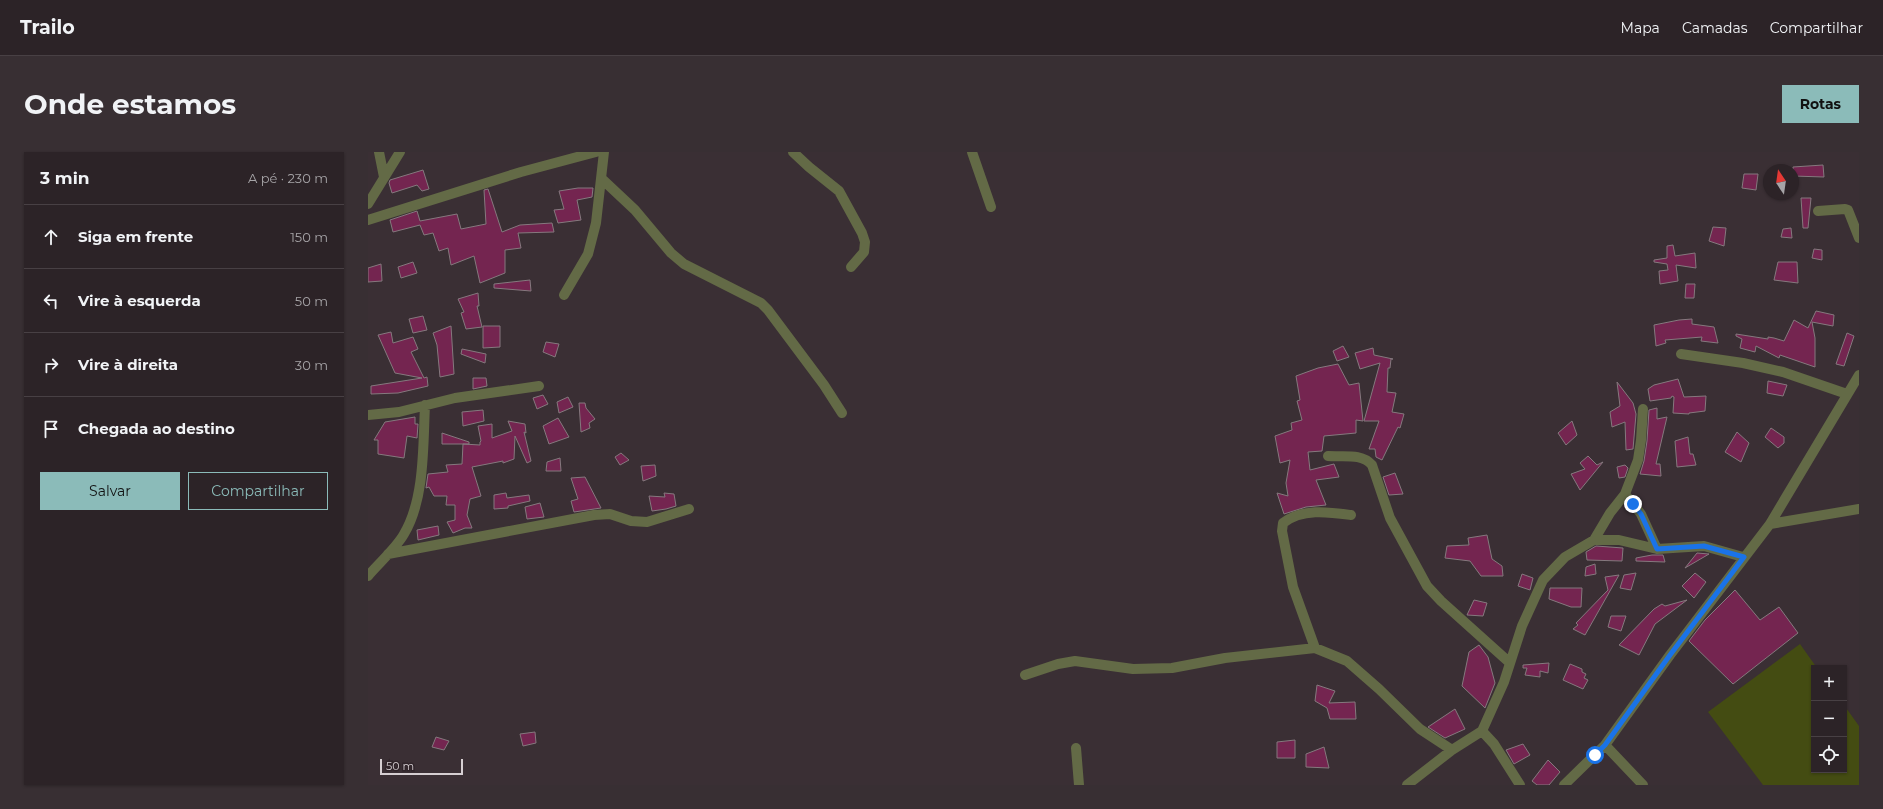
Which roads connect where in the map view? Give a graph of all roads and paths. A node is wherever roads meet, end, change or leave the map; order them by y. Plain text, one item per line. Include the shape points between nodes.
1 (379, 152) edge
2 (400, 152) edge
3 (594, 152) edge
4 (604, 152) edge
5 (793, 152) edge
6 (972, 152) edge
7 (384, 177) junction
8 (602, 178) junction
9 (368, 204) edge
10 (991, 207) dead end
11 (1818, 211) dead end
12 (368, 220) edge
13 (1859, 238) edge
14 (851, 267) dead end
15 (564, 296) dead end
16 (1681, 354) dead end
17 (1859, 375) edge
18 (539, 386) dead end
19 (1847, 394) junction
20 (425, 405) junction
21 (1643, 409) dead end
22 (842, 413) dead end
23 (368, 415) edge
24 (1328, 456) dead end
25 (1625, 494) junction
26 (689, 509) dead end
27 (1859, 509) edge
28 (1351, 515) dead end
29 (1770, 524) junction
30 (1594, 540) junction
31 (1657, 549) junction
32 (388, 554) junction
33 (1744, 557) junction
34 (368, 576) edge
35 (1315, 648) junction
36 (1510, 662) junction
37 (1025, 675) dead end
38 (1482, 732) junction
39 (1605, 745) junction
40 (1076, 748) dead end
41 (1452, 750) junction
42 (1080, 785) edge
43 (1407, 785) edge
44 (1520, 785) edge
45 (1564, 785) edge
46 (1643, 785) edge

1 - 7 street
2 - 7 street
3 - 12 street
4 - 8 street
5 - 14 street via 839,191 862,233 865,242 864,252
6 - 10 street
7 - 9 street
8 - 15 street via 596,223 588,254
8 - 22 street via 684,264 761,303 824,385
11 - 13 street via 1848,210
16 - 19 street via 1783,372
17 - 19 street
18 - 20 street
19 - 29 street
20 - 23 street via 399,412
20 - 32 street via 417,504 404,535
21 - 25 street via 1638,460
24 - 36 street via 1367,459 1372,465 1390,518 1427,586
25 - 30 street
25 - 31 street via 1641,514
26 - 32 street via 647,522 631,521 610,514 594,515
27 - 29 street
28 - 35 street via 1316,512 1291,517 1283,523 1282,531 1293,587
29 - 33 street
30 - 31 street via 1619,540
30 - 36 street via 1566,557 1543,580 1522,626
31 - 33 street via 1704,546
32 - 34 street
33 - 39 street
35 - 37 street via 1225,658 1172,668 1133,669 1075,661
35 - 41 street via 1347,661 1420,729
36 - 38 street
38 - 41 street
38 - 44 street via 1494,744
39 - 45 street
39 - 46 street
40 - 42 street
41 - 43 street

